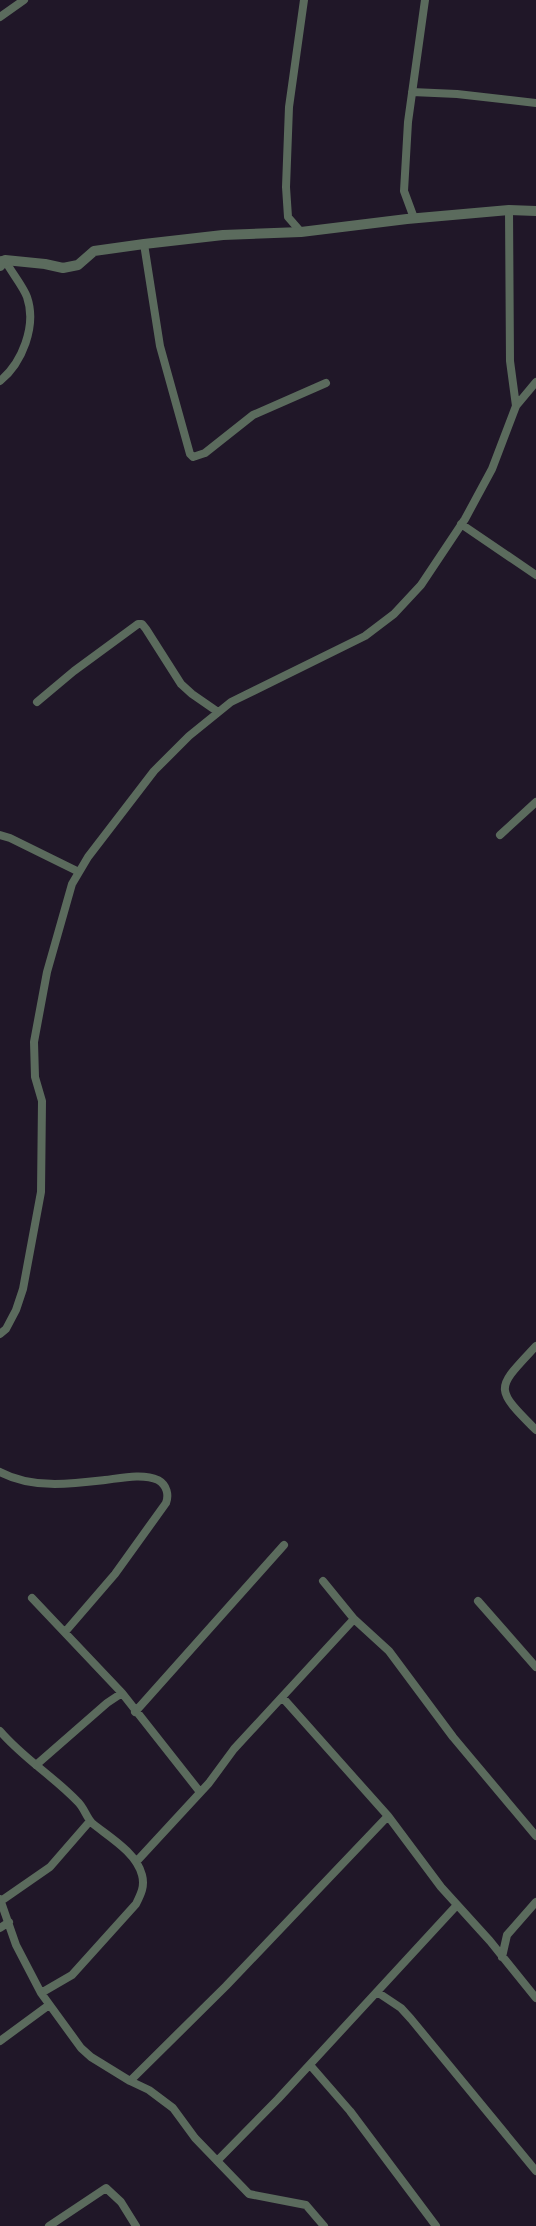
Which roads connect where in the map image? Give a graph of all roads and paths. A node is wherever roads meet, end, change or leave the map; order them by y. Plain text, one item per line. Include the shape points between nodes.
1 (24, 0) edge
2 (304, 0) edge
3 (424, 0) edge
4 (0, 17) edge
5 (412, 92) junction
6 (536, 103) edge
7 (509, 210) junction
8 (536, 211) edge
9 (414, 218) junction
10 (301, 232) junction
11 (144, 244) junction
12 (2, 262) edge
13 (0, 381) edge
14 (536, 382) edge
15 (326, 383) dead end
16 (516, 406) junction
17 (461, 524) junction
18 (536, 575) edge
19 (37, 702) dead end
20 (218, 712) junction
21 (536, 802) edge
22 (0, 835) edge
23 (500, 835) dead end
24 (79, 872) junction
25 (0, 1334) edge
26 (536, 1346) edge
27 (536, 1430) edge
28 (0, 1472) edge
29 (284, 1545) dead end
30 (323, 1581) dead end
31 (32, 1598) dead end
32 (478, 1601) dead end
33 (354, 1619) junction
34 (65, 1632) junction
35 (536, 1653) edge
36 (528, 1656) junction
37 (536, 1667) edge
38 (122, 1693) junction
39 (282, 1697) junction
40 (135, 1712) junction
41 (0, 1731) edge
42 (36, 1765) junction
43 (200, 1792) junction
44 (388, 1816) junction
45 (90, 1821) junction
46 (536, 1836) edge
47 (136, 1862) junction
48 (1, 1900) edge
49 (536, 1902) edge
50 (457, 1905) junction
51 (9, 1922) junction
52 (0, 1928) edge
53 (507, 1935) junction
54 (490, 1941) junction
55 (502, 1957) junction
56 (377, 1992) junction
57 (41, 1993) junction
58 (536, 1998) edge
59 (49, 2005) junction
60 (0, 2041) edge
61 (310, 2065) junction
62 (130, 2081) junction
63 (217, 2160) junction
64 (536, 2171) edge
65 (49, 2226) edge
66 (136, 2226) edge
67 (324, 2226) edge
68 (436, 2226) edge

1 - 4 street
2 - 10 street via 289,107 286,187 288,217
3 - 5 street
5 - 6 street
5 - 9 street via 404,191
7 - 8 street
7 - 9 street
7 - 16 street via 510,362
9 - 10 street
10 - 11 street via 223,235
11 - 12 street via 94,251 78,265 63,268
11 - 15 street via 160,346 193,457 205,453 253,415
12 - 13 street via 26,296 29,307 24,349 17,364
14 - 16 street
16 - 17 street via 492,469
17 - 18 street
17 - 20 street via 421,585 394,614 366,636 231,702
19 - 20 street via 74,671 142,624 181,684
20 - 24 street via 154,771
21 - 23 street
22 - 24 street
24 - 25 street via 72,884 47,972 34,1042 35,1077 42,1101 41,1192 23,1289 16,1310
26 - 27 street via 507,1378 504,1394
28 - 34 street via 25,1482 60,1484 142,1476 158,1480 167,1491 166,1503 115,1574
29 - 40 street
30 - 33 street
31 - 34 street
32 - 36 street
33 - 39 street
33 - 46 street via 389,1651 453,1737
34 - 38 street
35 - 36 street
36 - 37 street
38 - 40 street
38 - 42 street
39 - 43 street
39 - 44 street
40 - 43 street
41 - 42 street
42 - 45 street via 79,1802
43 - 47 street
44 - 50 street
44 - 62 street via 226,1986
45 - 47 street
45 - 48 street via 50,1867
47 - 57 street via 143,1890 136,1904 72,1975
48 - 51 street
49 - 53 street
50 - 54 street
50 - 56 street
51 - 52 street
51 - 57 street via 16,1945
53 - 54 street
53 - 55 street
54 - 55 street
55 - 58 street
56 - 61 street
56 - 64 street via 411,2019
57 - 59 street
59 - 60 street
59 - 62 street via 86,2053
61 - 63 street
61 - 68 street via 350,2111
62 - 63 street via 173,2108 195,2138
63 - 67 street via 249,2194 306,2204
65 - 66 street via 106,2188 122,2202

